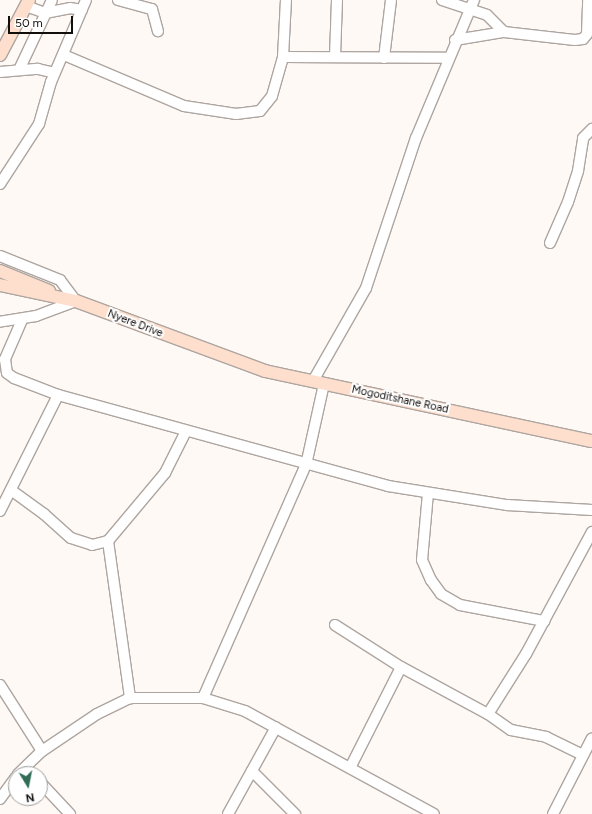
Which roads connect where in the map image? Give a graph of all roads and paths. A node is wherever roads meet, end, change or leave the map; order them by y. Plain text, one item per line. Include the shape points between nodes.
1 (52, 0) edge
2 (86, 0) edge
3 (118, 0) edge
4 (286, 0) edge
5 (337, 0) edge
6 (391, 0) edge
7 (442, 0) edge
8 (474, 0) edge
9 (588, 0) edge
10 (27, 3) edge
11 (82, 10) junction
12 (468, 10) junction
13 (45, 14) junction
14 (158, 31) dead end
15 (504, 32) junction
16 (455, 40) junction
17 (0, 55) edge
18 (64, 55) junction
19 (283, 57) junction
20 (335, 57) junction
21 (384, 58) junction
22 (447, 58) junction
23 (19, 70) junction
24 (0, 72) edge
25 (55, 73) junction
26 (592, 129) edge
27 (0, 184) edge
28 (550, 243) dead end
29 (0, 256) edge
30 (0, 271) edge
31 (0, 284) edge
32 (59, 296) junction
33 (76, 301) junction
34 (22, 320) junction
35 (0, 322) edge
36 (210, 352) joint
37 (319, 382) junction
38 (58, 396) junction
39 (186, 431) junction
40 (592, 441) edge
41 (306, 465) junction
42 (10, 490) junction
43 (428, 493) junction
44 (592, 510) edge
45 (0, 512) edge
46 (592, 532) edge
47 (108, 540) junction
48 (544, 622) junction
49 (335, 625) dead end
50 (401, 667) junction
51 (0, 685) edge
52 (130, 698) junction
53 (203, 698) junction
54 (488, 714) junction
55 (276, 727) junction
56 (592, 738) edge
57 (42, 751) junction
58 (583, 755) junction
59 (26, 766) edge
60 (350, 768) junction
61 (252, 771) junction
62 (8, 788) edge
63 (48, 791) edge
64 (0, 799) edge
65 (70, 814) edge
66 (228, 814) edge
67 (295, 814) edge
68 (434, 814) edge
69 (553, 814) edge

1 - 13 street
2 - 11 street
3 - 14 street via 152,9
4 - 19 street
5 - 20 street
6 - 21 street
7 - 12 street
8 - 12 street
9 - 15 street via 587,34 583,38 575,40
10 - 13 street
10 - 17 main road
11 - 13 street via 70,8
11 - 18 street
12 - 15 street via 487,15
12 - 16 street
13 - 23 street
15 - 16 street
16 - 22 street
18 - 19 street via 170,102 236,114 260,111 266,106
18 - 25 street
19 - 20 street
20 - 21 street
21 - 22 street
22 - 37 street via 416,138 366,288
23 - 24 street
23 - 25 street via 38,69
25 - 27 street via 39,124
26 - 28 street via 583,138 578,171
29 - 33 street via 60,280
30 - 32 main road
31 - 32 main road via 24,292
32 - 33 main road, Nyere Drive
33 - 34 street
33 - 36 main road, Nyere Drive
34 - 35 street
34 - 38 street via 5,358 7,373
36 - 37 main road, Mogoditshane Road via 265,371
37 - 40 main road, Mogoditshane Road
37 - 41 street
38 - 39 street
38 - 42 street
39 - 41 street
39 - 47 street via 165,473
41 - 43 street via 388,486
41 - 53 street
42 - 45 street
42 - 47 street via 44,514 71,538 92,545
43 - 44 street via 507,505
43 - 48 street via 422,560 441,594 460,605
46 - 48 street
47 - 52 street
48 - 54 street
49 - 50 street
50 - 54 street
50 - 60 street
51 - 57 street
52 - 53 street
52 - 57 street via 97,714
53 - 55 street via 245,711
54 - 58 street via 515,732 546,737
55 - 60 street
55 - 61 street
56 - 58 street
57 - 59 street
58 - 69 street
60 - 68 street
61 - 66 street
61 - 67 street
62 - 64 street
63 - 65 street

